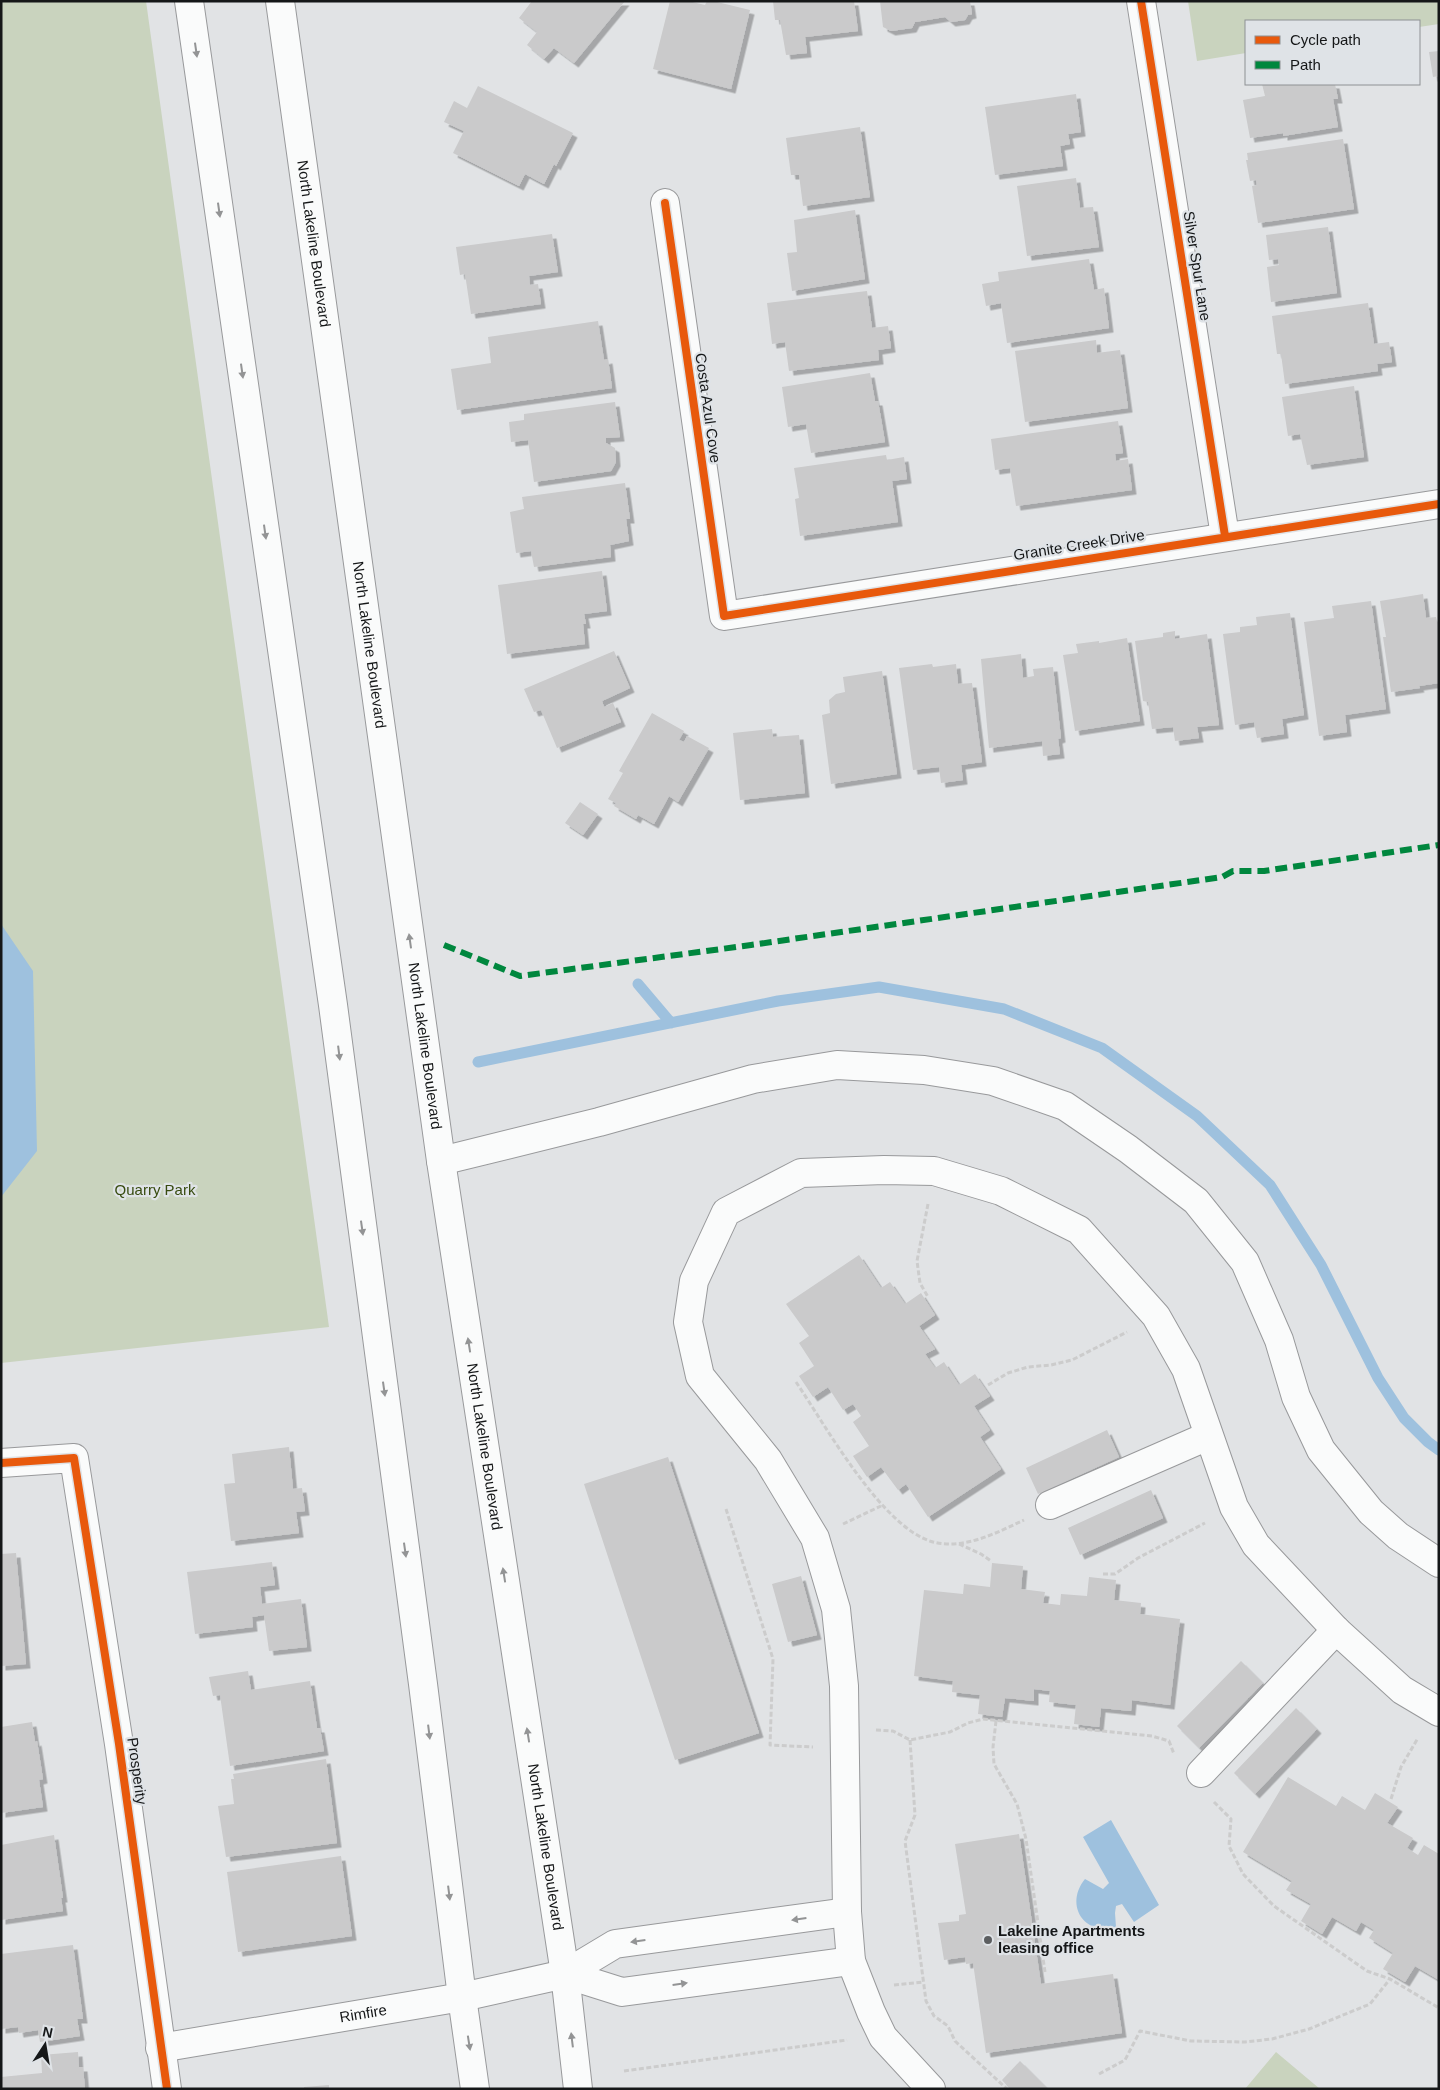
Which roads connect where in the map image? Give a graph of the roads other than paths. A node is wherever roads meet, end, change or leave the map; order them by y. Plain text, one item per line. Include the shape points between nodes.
1 (189, 1) edge
2 (280, 1) edge
3 (1141, 1) edge
4 (665, 203) dead end
5 (1439, 504) edge
6 (1225, 536) junction
7 (724, 616) joint
8 (441, 1161) junction
9 (1208, 1436) junction
10 (1, 1463) edge
11 (1050, 1505) road end
12 (1439, 1563) edge
13 (1336, 1630) junction
14 (1437, 1711) edge
15 (1201, 1773) dead end
16 (848, 1912) junction
17 (851, 1961) junction
18 (564, 1974) junction
19 (462, 1997) junction
20 (160, 2048) junction
21 (167, 2089) edge
22 (475, 2089) edge
23 (578, 2089) edge
24 (931, 2089) edge

1 -> 19 main road via 333,1005
8 -> 2 main road, North Lakeline Boulevard
3 - 6 main road, Silver Spur Lane
4 - 7 main road, Costa Azul Cove
5 - 6 main road, Granite Creek Drive
6 - 7 main road, Granite Creek Drive
8 - 12 main road via 599,1122 753,1078 837,1065 924,1070 992,1081 1065,1106 1196,1201 1245,1262 1279,1340 1296,1397 1322,1450 1371,1512 1398,1536
18 -> 8 main road, North Lakeline Boulevard
9 - 11 main road
9 - 13 main road via 1234,1506 1256,1545
9 - 16 main road via 1186,1369 1156,1316 1080,1230 1001,1191 934,1171 801,1173 726,1212 694,1281 688,1322 700,1376 768,1460 815,1538 836,1609 844,1686
10 - 20 main road, Prosperity via 74,1458 119,1744
13 - 14 main road via 1402,1690
13 - 15 main road
16 - 17 main road
16 -> 18 main road via 615,1944
18 -> 17 main road via 622,1992
17 - 24 main road via 883,2037
18 - 19 main road, Rimfire
23 -> 18 main road, North Lakeline Boulevard
19 - 20 main road, Rimfire
19 -> 22 main road
20 - 21 main road, Prosperity

